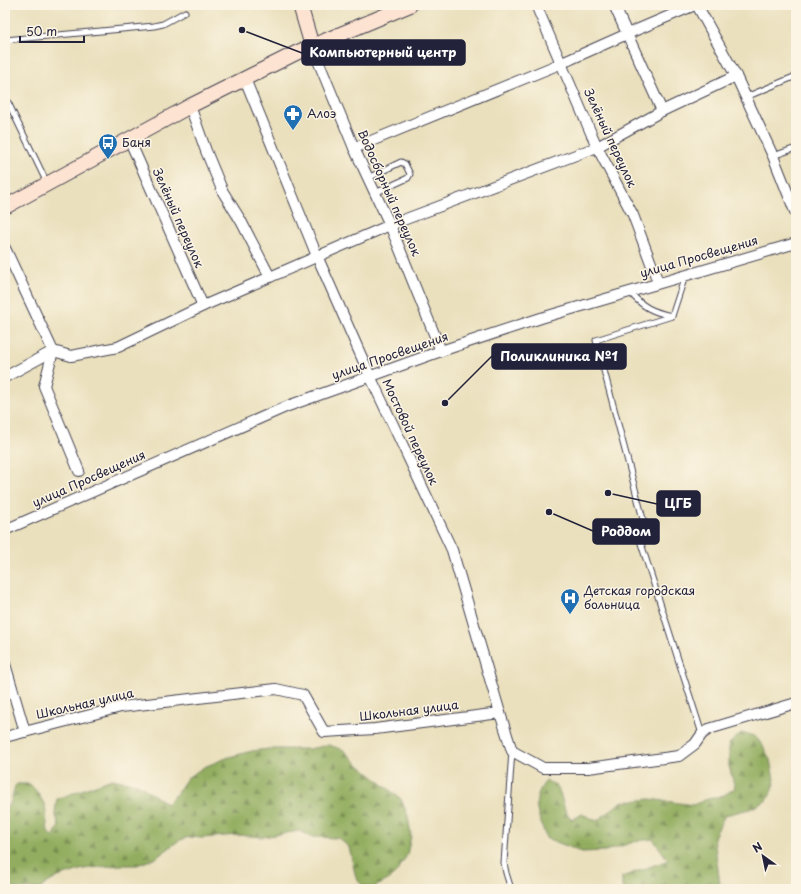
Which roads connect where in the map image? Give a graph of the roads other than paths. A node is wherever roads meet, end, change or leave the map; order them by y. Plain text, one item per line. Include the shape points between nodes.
1 (300, 5) edge
2 (410, 5) edge
3 (536, 5) edge
4 (614, 5) edge
5 (696, 5) edge
6 (185, 12) dead end
7 (627, 34) junction
8 (5, 40) edge
9 (312, 46) junction
10 (562, 63) junction
11 (736, 76) junction
12 (796, 76) edge
13 (246, 79) junction
14 (5, 96) edge
15 (746, 97) junction
16 (190, 106) junction
17 (662, 111) junction
18 (129, 139) junction
19 (598, 146) junction
20 (354, 148) junction
21 (796, 148) edge
22 (773, 156) junction
23 (368, 178) junction
24 (48, 184) junction
25 (375, 193) junction
26 (5, 207) edge
27 (796, 214) edge
28 (390, 225) junction
29 (796, 243) edge
30 (5, 248) edge
31 (317, 256) junction
32 (685, 276) junction
33 (270, 277) junction
34 (658, 282) junction
35 (629, 291) junction
36 (203, 306) junction
37 (672, 316) junction
38 (53, 351) junction
39 (441, 351) junction
40 (370, 376) junction
41 (5, 377) edge
42 (79, 471) dead end
43 (5, 530) edge
44 (5, 664) edge
45 (796, 703) edge
46 (500, 713) junction
47 (26, 732) junction
48 (702, 734) junction
49 (5, 737) edge
50 (512, 751) junction
51 (511, 889) edge

1 - 9 main road
2 - 9 main road
3 - 10 street, Зелёный переулок
4 - 7 street
5 - 7 street
5 - 11 street
6 - 8 lane via 154,26
7 - 10 street
7 - 17 street
9 - 13 main road
9 - 20 street, Водосборный переулок
10 - 19 street, Зелёный переулок
10 - 20 street
11 - 15 street
11 - 17 street
12 - 15 lane
13 - 16 main road
13 - 31 street, Мостовой переулок
14 - 24 lane
15 - 22 street
16 - 18 main road
16 - 33 street via 223,192 242,221
17 - 19 street
18 - 24 main road
18 - 36 street, Зелёный переулок
19 - 28 street
19 - 34 street, Зелёный переулок via 633,215
20 - 23 street, Водосборный переулок
21 - 22 lane
22 - 27 street
23 - 25 street, Водосборный переулок
23 - 25 lane via 401,162 405,164 410,176
24 - 26 main road
25 - 28 street, Водосборный переулок
28 - 31 street
28 - 39 street, Водосборный переулок
29 - 32 street, улица Просвещения
30 - 38 street
31 - 33 street
31 - 40 street, Мостовой переулок
32 - 34 street, улица Просвещения
32 - 37 lane
33 - 36 street
34 - 35 street, улица Просвещения
35 - 37 lane via 638,302 658,313
35 - 39 street, улица Просвещения
36 - 38 street via 118,347 71,356
37 - 48 lane via 596,340 644,523 637,531
38 - 41 street
38 - 42 street via 44,386
39 - 40 street, улица Просвещения
40 - 43 street, улица Просвещения via 288,406
40 - 46 street, Мостовой переулок via 452,550
44 - 47 street
45 - 48 street via 709,729
46 - 47 street, Школьная улица via 375,729 324,732 303,695 276,689 122,707
46 - 50 street
47 - 49 street, Школьная улица
48 - 50 street via 695,744 679,756 588,768 543,768
50 - 51 lane via 504,863

